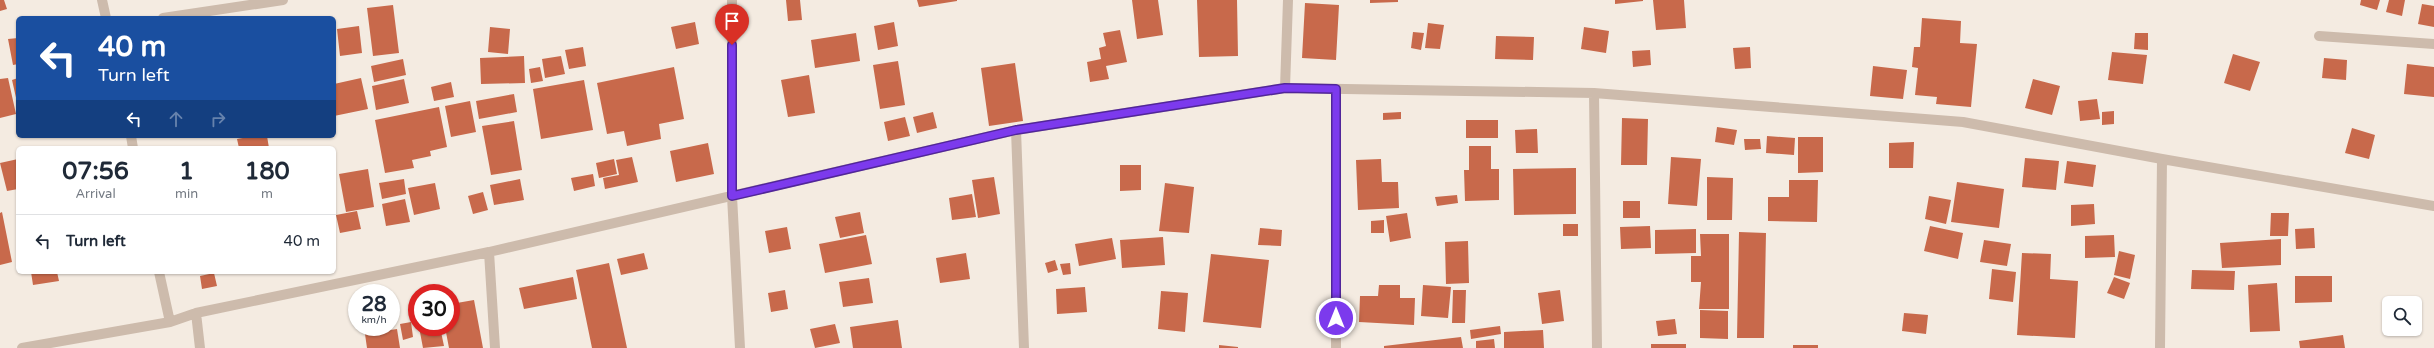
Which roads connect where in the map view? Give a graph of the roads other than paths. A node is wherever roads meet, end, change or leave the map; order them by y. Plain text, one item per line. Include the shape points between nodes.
1 (102, 0) edge
2 (283, 0) edge
3 (732, 0) edge
4 (1288, 0) edge
5 (106, 16) edge
6 (176, 16) edge
7 (2319, 36) dead end
8 (2434, 44) edge
9 (1285, 88) junction
10 (1336, 89) junction
11 (1594, 93) junction
12 (1016, 130) junction
13 (2162, 159) junction
14 (732, 196) junction
15 (2434, 206) edge
16 (489, 252) junction
17 (159, 274) edge
18 (196, 314) junction
19 (170, 322) junction
20 (22, 348) edge
21 (200, 348) edge
22 (496, 348) edge
23 (740, 348) edge
24 (1024, 348) edge
25 (1336, 348) edge
26 (1597, 348) edge
27 (2160, 348) edge

1 - 5 street
2 - 6 street
3 - 14 street
4 - 9 street
7 - 8 street
9 - 10 street
9 - 12 street
10 - 11 street
10 - 25 street
11 - 13 street via 1963,122
11 - 26 street
12 - 14 street
12 - 24 street
13 - 15 street
13 - 27 street
14 - 16 street
14 - 23 street
16 - 18 street
16 - 22 street
17 - 19 street
18 - 19 street
18 - 21 street
19 - 20 street

